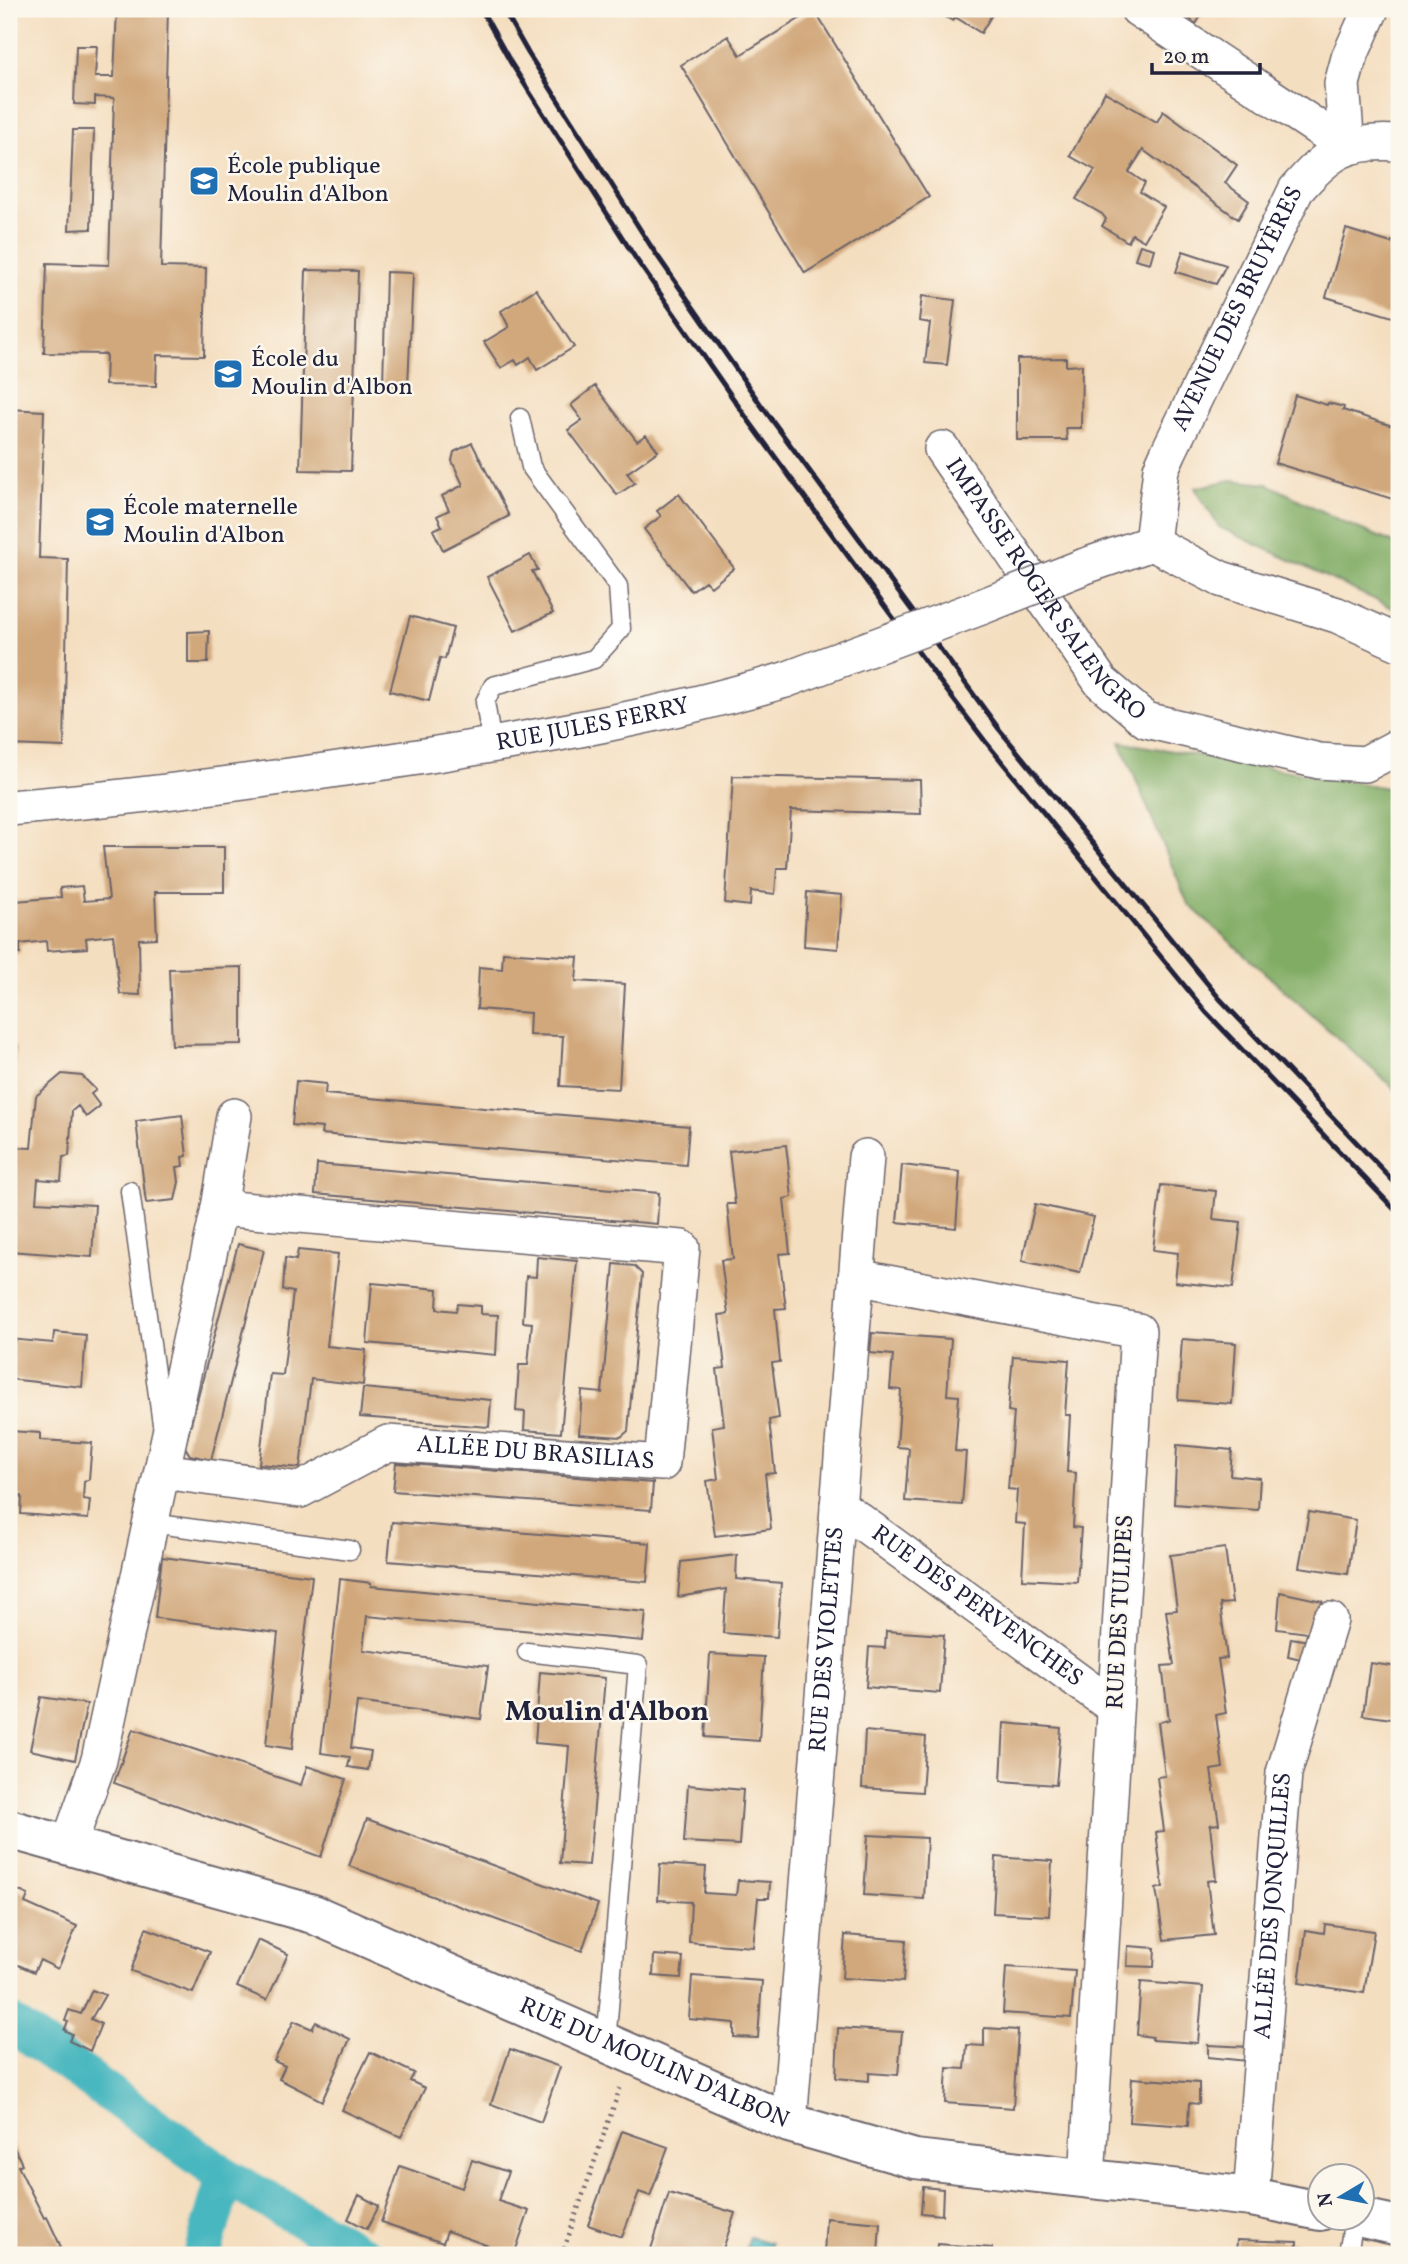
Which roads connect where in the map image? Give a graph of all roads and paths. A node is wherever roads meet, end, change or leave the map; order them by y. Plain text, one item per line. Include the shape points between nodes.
1 (1138, 9) edge
2 (1371, 9) edge
3 (1399, 143) edge
4 (1347, 147) junction
5 (520, 418) dead end
6 (942, 449) dead end
7 (1152, 543) junction
8 (1399, 643) edge
9 (492, 745) junction
10 (1399, 747) edge
11 (9, 808) edge
12 (234, 1116) dead end
13 (866, 1157) dead end
14 (130, 1191) dead end
15 (219, 1208) junction
16 (856, 1277) junction
17 (164, 1461) junction
18 (838, 1505) junction
19 (151, 1523) junction
20 (350, 1550) dead end
21 (1330, 1620) dead end
22 (527, 1652) dead end
23 (1115, 1708) junction
24 (9, 1829) edge
25 (68, 1844) junction
26 (619, 2048) junction
27 (789, 2123) junction
28 (1087, 2179) junction
29 (1251, 2197) junction
30 (1306, 2208) edge
31 (1376, 2221) edge
32 (1399, 2225) edge
33 (1352, 2232) edge
34 (562, 2255) edge
35 (1348, 2255) edge

1 - 4 street
2 - 4 street via 1342,84
3 - 4 street, AVENUE DES BRUYÈRES via 1373,141
4 - 7 street, AVENUE DES BRUYÈRES via 1319,163 1297,190 1161,469
5 - 9 lane via 531,467 618,586 621,629 594,659 493,686 485,702
6 - 10 street, IMPASSE ROGER SALENGRO via 1101,682 1146,720 1319,761 1364,764
7 - 8 street via 1221,579 1337,615
7 - 9 street, RUE JULES FERRY, bridge via 785,680 652,715
9 - 11 street, RUE JULES FERRY via 153,794
12 - 15 street
13 - 16 street, RUE DES VIOLETTES
14 - 17 lane
15 - 17 street
15 - 17 street, ALLÉE DU BRASILIAS via 682,1248 663,1463 388,1443 300,1490
16 - 18 street, RUE DES VIOLETTES
16 - 23 street, RUE DES TULIPES via 1138,1331
17 - 19 street
18 - 23 street, RUE DES PERVENCHES
18 - 27 street, RUE DES VIOLETTES
19 - 20 lane
19 - 25 street via 99,1760
21 - 29 street, ALLÉE DES JONQUILLES via 1284,1773
22 - 26 lane via 638,1665
23 - 28 street, RUE DES TULIPES
24 - 25 main road, RUE DU MOULIN D'ALBON
25 - 26 main road, RUE DU MOULIN D'ALBON via 313,1914
26 - 27 main road, RUE DU MOULIN D'ALBON
26 - 34 path
27 - 28 main road, RUE DU MOULIN D'ALBON via 915,2160
28 - 29 main road, RUE DU MOULIN D'ALBON
29 - 30 main road, RUE DU MOULIN D'ALBON
31 - 32 main road
33 - 35 lane

